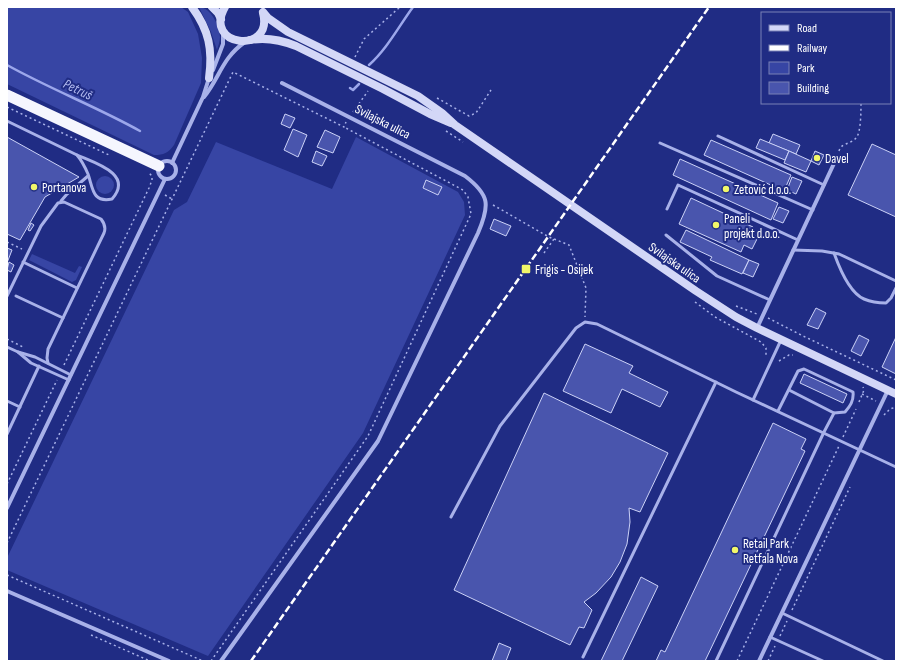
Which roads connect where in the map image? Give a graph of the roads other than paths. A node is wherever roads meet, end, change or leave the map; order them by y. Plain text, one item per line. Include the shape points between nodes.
1 (192, 7) edge
2 (212, 7) edge
3 (225, 7) edge
4 (261, 9) edge
5 (221, 19) junction
6 (223, 30) junction
7 (248, 41) junction
8 (209, 78) junction
9 (282, 83) dead end
10 (7, 95) edge
11 (203, 97) junction
12 (7, 121) edge
13 (455, 125) junction
14 (718, 136) dead end
15 (660, 143) dead end
16 (77, 155) junction
17 (838, 157) road end
18 (172, 163) junction
19 (159, 166) junction
20 (88, 176) junction
21 (165, 178) junction
22 (824, 185) junction
23 (61, 201) junction
24 (667, 209) dead end
25 (813, 210) junction
26 (666, 235) dead end
27 (798, 240) junction
28 (793, 250) junction
29 (834, 253) junction
30 (23, 262) junction
31 (896, 281) edge
32 (77, 288) junction
33 (896, 288) edge
34 (7, 296) edge
35 (16, 296) dead end
36 (770, 300) junction
37 (63, 318) junction
38 (756, 328) junction
39 (781, 340) junction
40 (7, 347) edge
41 (18, 352) junction
42 (48, 363) junction
43 (39, 366) junction
44 (71, 375) junction
45 (69, 380) junction
46 (716, 382) junction
47 (789, 390) junction
48 (888, 390) junction
49 (896, 394) edge
50 (753, 400) junction
51 (7, 401) edge
52 (20, 407) junction
53 (778, 411) junction
54 (834, 413) junction
55 (824, 432) junction
56 (7, 434) edge
57 (860, 449) junction
58 (896, 467) edge
59 (7, 508) edge
60 (451, 517) dead end
61 (7, 591) edge
62 (782, 613) junction
63 (770, 637) junction
64 (583, 657) dead end
65 (170, 661) edge
66 (222, 661) edge
67 (716, 661) edge
68 (759, 661) edge
69 (822, 661) edge
70 (883, 661) edge

1 - 8 main road via 202,22 210,46
2 - 5 main road
3 - 5 main road
4 - 7 main road via 263,27 260,33
4 - 13 main road, Svilajska ulica via 268,18 288,32 418,96
5 - 6 main road
6 - 7 main road via 234,40
6 - 8 street via 223,44
7 - 11 street via 225,60
7 - 13 main road, Svilajska ulica via 260,38 296,46
8 - 11 street
9 - 66 street, Svilajska ulica via 465,176 479,188 486,201 486,210 478,233 378,441
10 - 19 highway
11 - 18 street
12 - 16 lane
13 - 38 main road, Svilajska ulica via 696,292
14 - 22 lane
15 - 25 lane
16 - 20 lane
16 - 20 lane via 111,171 117,177 116,195 105,201 96,197
17 - 22 street
18 - 19 street via 165,162
18 - 21 street via 175,172 172,177
19 - 21 street via 159,174
20 - 23 lane
21 - 44 street
22 - 25 street
23 - 30 lane via 45,218
23 - 32 lane via 101,220 105,226
24 - 27 lane via 678,185
25 - 27 street
26 - 36 lane via 717,276
27 - 28 street
28 - 29 lane
28 - 36 street
29 - 31 lane
29 - 33 lane via 853,290 863,299 886,303
30 - 32 lane
30 - 34 lane
32 - 37 lane
35 - 37 lane
36 - 38 street
37 - 42 lane via 47,353
38 - 39 main road, Svilajska ulica
39 - 48 main road, Svilajska ulica
39 - 50 lane
40 - 41 lane
41 - 42 lane
41 - 43 lane via 26,360
42 - 44 lane
43 - 45 lane
43 - 52 lane
44 - 45 street
45 - 59 street
46 - 50 lane
46 - 60 lane via 597,324 585,322 576,328 500,426
46 - 64 lane
47 - 53 lane
47 - 54 lane
47 - 54 lane via 798,371 804,370 853,392 854,398 845,412
48 - 49 main road, Svilajska ulica
48 - 57 street
50 - 53 lane
51 - 52 lane
52 - 56 lane
53 - 55 lane
54 - 55 lane
55 - 57 lane
55 - 67 lane
57 - 58 lane
57 - 62 street
61 - 65 street
62 - 63 street
62 - 70 lane
63 - 68 street
63 - 69 lane

